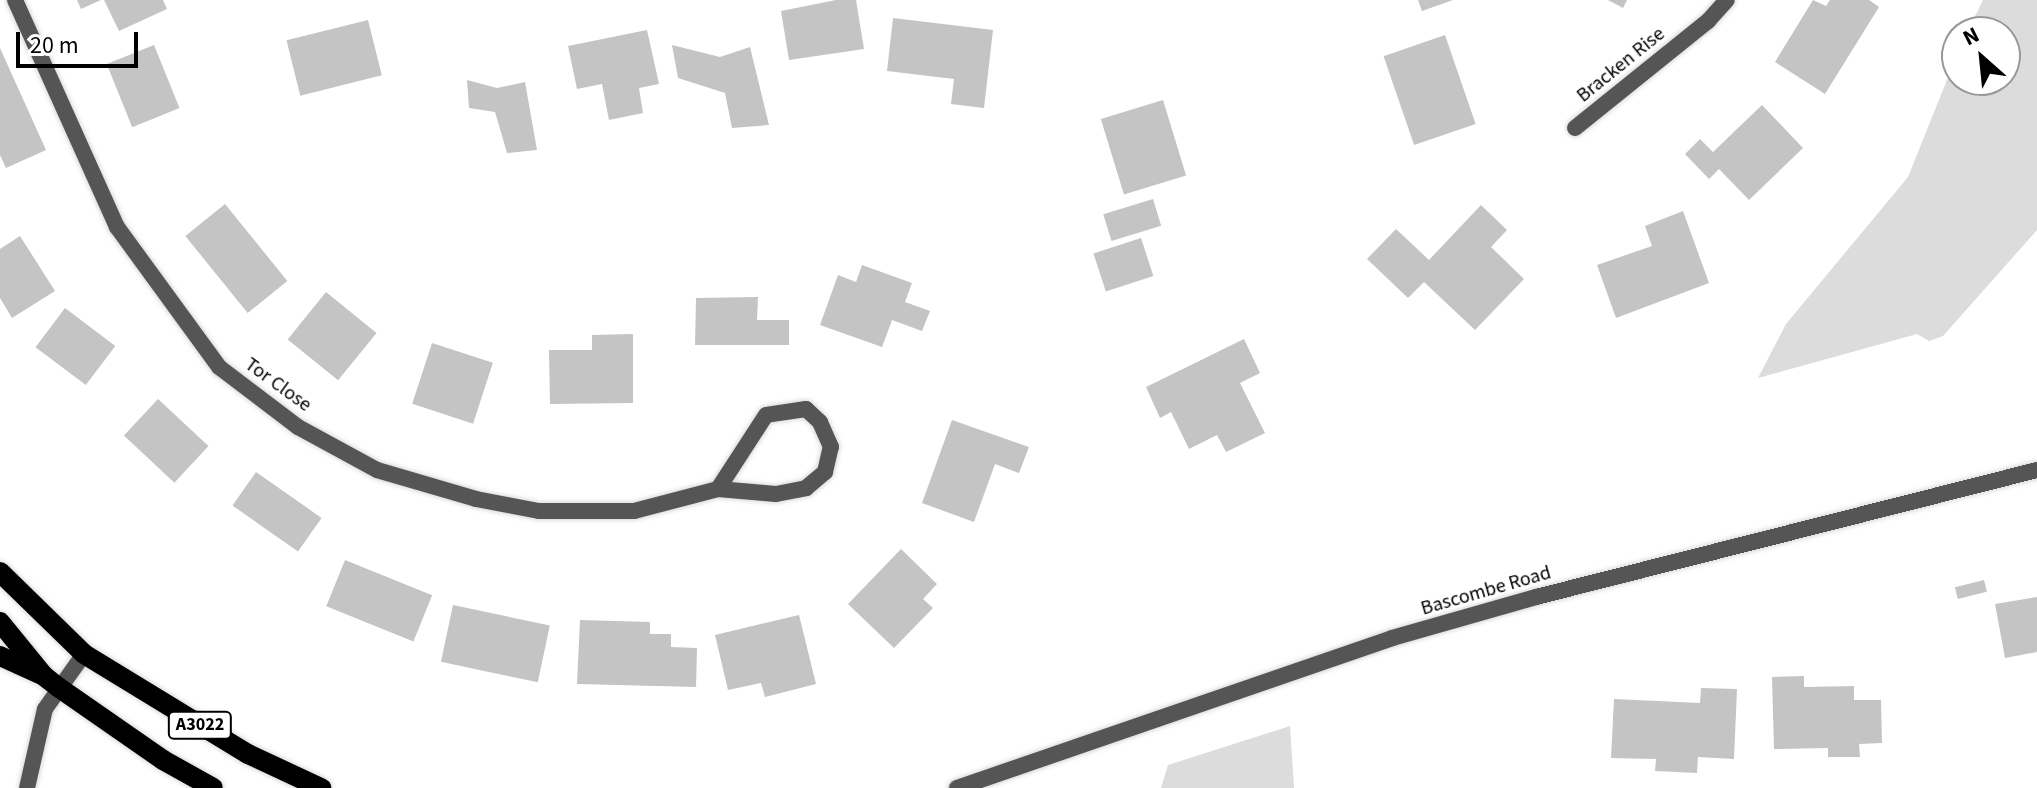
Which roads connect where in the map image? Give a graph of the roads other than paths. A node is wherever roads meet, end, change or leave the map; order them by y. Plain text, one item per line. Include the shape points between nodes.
1 (15, 0) edge
2 (1727, 0) edge
3 (1575, 128) dead end
4 (2037, 470) edge
5 (718, 489) junction
6 (0, 572) edge
7 (0, 622) edge
8 (84, 654) junction
9 (0, 656) edge
10 (51, 681) junction
11 (27, 788) edge
12 (213, 788) edge
13 (321, 788) edge
14 (957, 788) edge

1 - 5 street, Tor Close via 117,227 219,367 298,427 377,470 539,511 634,511
2 - 3 street, Bracken Rise
4 - 14 street, Bascombe Road via 1392,638
5 - 5 street, Tor Close via 776,494 806,488 825,472 831,447 820,422 806,409 766,415
6 - 8 main road, A3022
7 - 10 main road
8 - 10 street
8 - 13 main road, A3022 via 248,754
9 - 10 main road, A3022
10 - 11 street
10 - 12 main road, A3022 via 163,760

